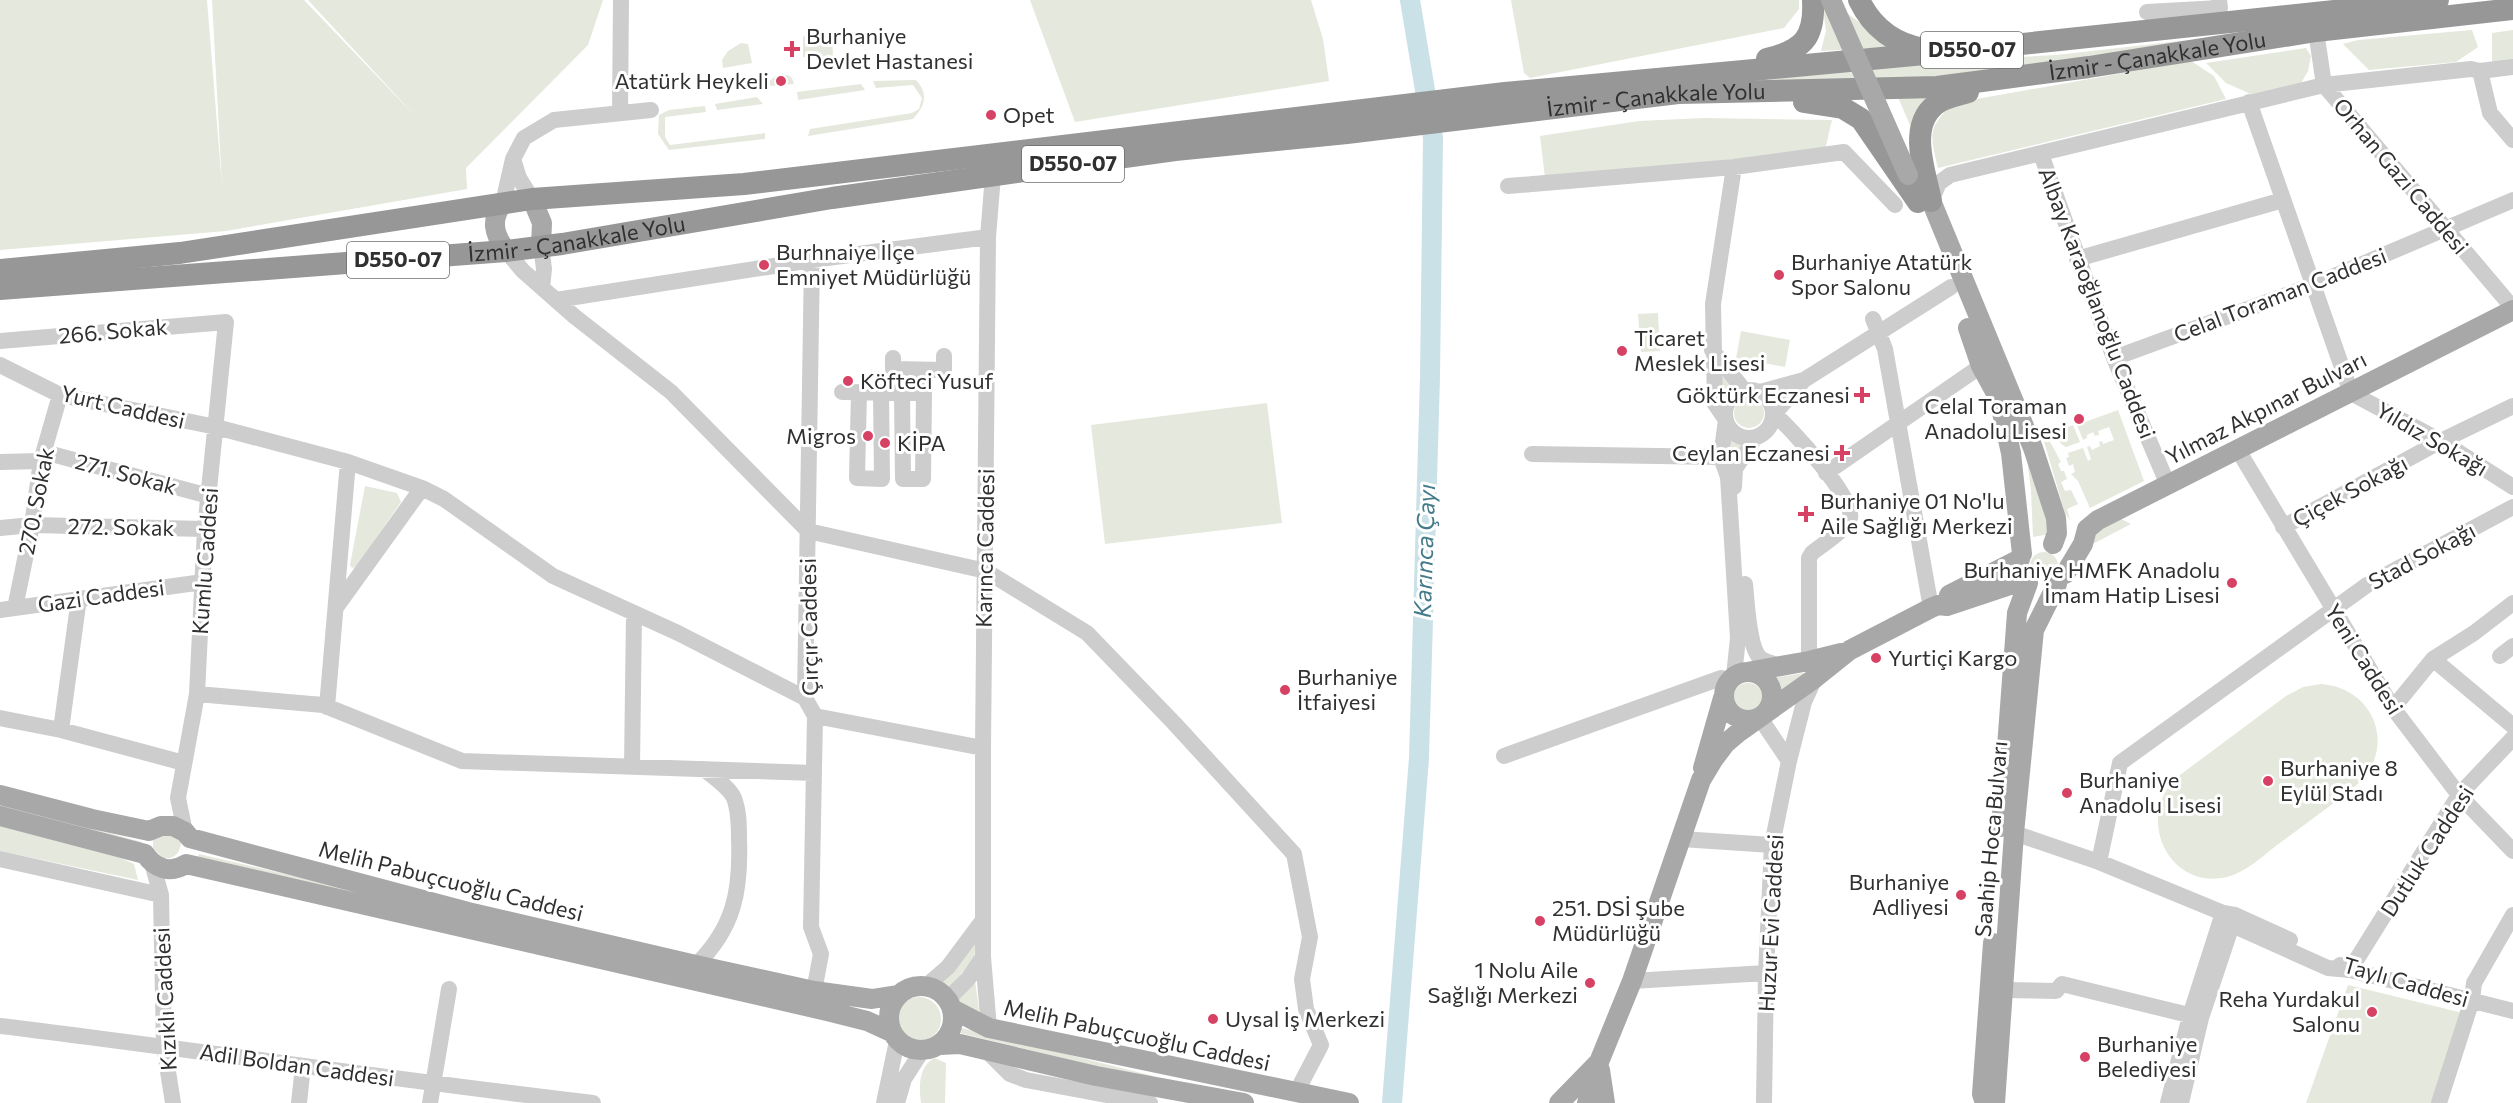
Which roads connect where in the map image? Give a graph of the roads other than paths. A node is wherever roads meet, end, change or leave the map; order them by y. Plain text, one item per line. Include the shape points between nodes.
1 (621, 0) edge
2 (1813, 0) edge
3 (1831, 0) edge
4 (1845, 0) edge
5 (1859, 0) edge
6 (2219, 0) edge
7 (2438, 0) edge
8 (2513, 9) edge
9 (2147, 12) dead end
10 (2316, 31) junction
11 (1946, 52) junction
12 (2513, 67) edge
13 (2480, 71) junction
14 (1715, 72) junction
15 (2017, 78) junction
16 (2324, 85) junction
17 (1747, 93) junction
18 (2249, 102) junction
19 (1506, 103) junction
20 (651, 110) dead end
21 (620, 113) junction
22 (1345, 122) junction
23 (2513, 140) edge
24 (2041, 154) junction
25 (513, 159) junction
26 (1734, 167) junction
27 (1913, 172) junction
28 (993, 176) junction
29 (1508, 186) dead end
30 (532, 199) junction
31 (2283, 200) junction
32 (2513, 200) edge
33 (1924, 201) junction
34 (503, 203) junction
35 (1895, 205) dead end
36 (2446, 230) junction
37 (988, 237) junction
38 (541, 246) junction
39 (506, 251) junction
40 (2077, 259) junction
41 (812, 260) junction
42 (0, 270) edge
43 (2313, 285) junction
44 (1952, 287) junction
45 (542, 288) junction
46 (0, 289) edge
47 (556, 300) junction
48 (2513, 309) edge
49 (226, 322) joint
50 (1876, 326) junction
51 (0, 340) edge
52 (1712, 350) junction
53 (944, 356) dead end
54 (893, 358) dead end
55 (2114, 358) junction
56 (0, 364) edge
57 (1982, 366) junction
58 (1804, 380) junction
59 (1752, 391) junction
60 (881, 393) junction
61 (2351, 393) junction
62 (60, 395) junction
63 (2513, 406) edge
64 (1726, 420) junction
65 (1898, 423) junction
66 (1771, 426) junction
67 (216, 427) junction
68 (2441, 441) junction
69 (2238, 450) junction
70 (1532, 454) dead end
71 (42, 457) junction
72 (1721, 457) junction
73 (0, 462) edge
74 (348, 462) junction
75 (1826, 473) junction
76 (882, 479) junction
77 (2168, 485) junction
78 (2513, 487) edge
79 (422, 488) junction
80 (209, 496) junction
81 (2513, 507) edge
82 (2098, 519) junction
83 (32, 525) junction
84 (2283, 527) junction
85 (0, 528) edge
86 (205, 529) junction
87 (808, 531) junction
88 (2055, 545) junction
89 (2021, 556) junction
90 (986, 571) junction
91 (2061, 579) junction
92 (202, 582) junction
93 (2026, 582) junction
94 (79, 598) junction
95 (2513, 603) edge
96 (337, 606) junction
97 (1935, 606) junction
98 (2332, 608) junction
99 (7, 609) edge
100 (634, 613) junction
101 (2433, 659) junction
102 (1783, 666) junction
103 (1812, 670) junction
104 (1733, 681) junction
105 (197, 694) junction
106 (805, 698) junction
107 (327, 707) junction
108 (2393, 708) junction
109 (815, 716) junction
110 (1760, 717) junction
111 (0, 718) edge
112 (2513, 726) edge
113 (61, 729) junction
114 (2513, 738) edge
115 (983, 748) junction
116 (1504, 756) dead end
117 (1789, 761) junction
118 (184, 763) junction
119 (632, 767) junction
120 (704, 769) junction
121 (814, 773) junction
122 (1701, 780) junction
123 (0, 795) edge
124 (2459, 795) junction
125 (178, 798) junction
126 (0, 816) edge
127 (155, 829) junction
128 (2014, 833) junction
129 (187, 835) junction
130 (1681, 839) junction
131 (1772, 845) junction
132 (2513, 850) edge
133 (0, 859) edge
134 (149, 859) junction
135 (2098, 862) junction
136 (179, 866) junction
137 (161, 895) junction
138 (2513, 915) edge
139 (2230, 918) junction
140 (983, 920) junction
141 (983, 957) junction
142 (696, 965) junction
143 (2350, 970) junction
144 (1766, 972) junction
145 (1632, 981) junction
146 (926, 986) junction
147 (449, 989) dead end
148 (2003, 990) junction
149 (814, 991) junction
150 (897, 995) junction
151 (2472, 1000) junction
152 (949, 1004) junction
153 (2513, 1011) edge
154 (2196, 1017) junction
155 (0, 1026) edge
156 (989, 1028) junction
157 (894, 1036) junction
158 (164, 1046) junction
159 (931, 1048) junction
160 (986, 1050) junction
161 (1599, 1062) junction
162 (303, 1066) junction
163 (1219, 1077) junction
164 (433, 1084) junction
165 (1296, 1093) junction
166 (1197, 1099) edge
167 (173, 1103) edge
168 (298, 1103) edge
169 (430, 1103) edge
170 (593, 1103) edge
171 (884, 1103) edge
172 (897, 1103) edge
173 (1150, 1103) edge
174 (1244, 1103) edge
175 (1349, 1103) edge
176 (1559, 1103) edge
177 (1587, 1103) edge
178 (1605, 1103) edge
179 (1764, 1103) edge
180 (1985, 1103) edge
181 (1995, 1103) edge
182 (2168, 1103) edge
183 (2181, 1103) edge
184 (2439, 1103) edge

1 - 21 street
2 - 14 highway via 1810,28 1800,47
3 - 27 main road, bridge
4 - 27 main road
5 - 11 highway via 1873,22 1899,43
6 - 9 street via 2220,8
7 - 11 highway, İzmir - Çanakkale Yolu / D550-07
8 - 10 highway, İzmir - Çanakkale Yolu / D550-07
10 - 15 highway, İzmir - Çanakkale Yolu / D550-07
10 - 16 street, Orhan Gazi Caddesi
11 - 14 highway, İzmir - Çanakkale Yolu / D550-07
12 - 13 street
13 - 16 street
13 - 23 street via 2490,113
14 - 19 highway, İzmir - Çanakkale Yolu / D550-07
15 - 17 highway, İzmir - Çanakkale Yolu / D550-07 via 1937,87
15 - 33 highway via 1942,100 1930,109 1922,124 1920,145
16 - 18 street
16 - 36 street, Orhan Gazi Caddesi
17 - 19 highway, İzmir - Çanakkale Yolu / D550-07
17 - 33 highway via 1843,108 1861,119
18 - 24 street
18 - 31 street
19 - 22 highway, İzmir - Çanakkale Yolu / D550-07
20 - 21 street
21 - 25 street via 555,120 524,138
22 - 28 highway, İzmir - Çanakkale Yolu / D550-07
22 - 30 highway, İzmir - Çanakkale Yolu / D550-07 via 744,184
24 - 33 street via 1950,176
24 - 40 street, Albay Karaoğlanoğlu Caddesi
25 - 30 street
25 - 34 street
26 - 29 street
26 - 35 street via 1844,152
26 - 52 street via 1713,303
27 - 33 main road
28 - 37 street, Karınca Caddesi
28 - 38 highway, İzmir - Çanakkale Yolu / D550-07
30 - 34 highway, İzmir - Çanakkale Yolu / D550-07
30 - 38 main road via 542,223
31 - 40 street
31 - 43 street
32 - 36 street, Celal Toraman Caddesi
33 - 44 main road
33 - 88 main road via 2033,448 2056,518
34 - 39 main road via 494,226
34 - 42 highway, İzmir - Çanakkale Yolu / D550-07 via 180,252
36 - 43 street, Celal Toraman Caddesi
36 - 48 street, Orhan Gazi Caddesi
37 - 41 street
37 - 90 street, Karınca Caddesi
38 - 39 highway, İzmir - Çanakkale Yolu / D550-07
38 - 45 street
39 - 45 street
39 - 46 highway, İzmir - Çanakkale Yolu / D550-07
40 - 55 street, Albay Karaoğlanoğlu Caddesi
41 - 47 street
41 - 87 street, Çırçır Caddesi
43 - 55 street, Celal Toraman Caddesi
43 - 61 street
44 - 50 street
44 - 57 main road
45 - 47 street
47 - 87 street via 671,392
48 - 61 main road, Yılmaz Akpınar Bulvarı
49 - 51 street, 266. Sokak
49 - 67 street, Kumlu Caddesi
50 - 58 street
50 - 65 street via 1885,349
52 - 59 street
52 - 64 street via 1715,404
53 - 54 street via 944,370 893,369
55 - 77 street, Albay Karaoğlanoğlu Caddesi
56 - 62 street, Yurt Caddesi
57 - 65 street
57 - 89 main road via 1999,399 2011,453
58 - 59 street
58 - 66 street
59 - 64 street via 1738,392 1728,401
59 - 66 street via 1770,401
60 - 76 street
60 - 76 street via 850,392 857,478
60 - 76 street via 924,393 923,479
61 - 68 street, Yıldız Sokağı
61 - 69 main road, Yılmaz Akpınar Bulvarı
62 - 67 street, Yurt Caddesi
62 - 71 street, 270. Sokak
63 - 68 street, Çiçek Sokağı
64 - 66 street via 1740,437
64 - 72 street
65 - 75 street
65 - 97 street
66 - 75 street
66 - 102 street via 1735,469 1734,486 1751,634 1757,655
67 - 74 street, Yurt Caddesi
67 - 80 street, Kumlu Caddesi
68 - 78 street, Yıldız Sokağı
68 - 84 street, Çiçek Sokağı
69 - 77 main road, Yılmaz Akpınar Bulvarı
69 - 84 street, Yeni Caddesi
70 - 72 street
71 - 73 street, 271. Sokak
71 - 80 street, 271. Sokak
71 - 83 street, 270. Sokak
72 - 104 street via 1728,477 1737,614
74 - 79 street, Yurt Caddesi
74 - 96 street
75 - 103 street via 1851,513 1848,524 1809,558
77 - 82 main road, Yılmaz Akpınar Bulvarı
79 - 96 street
79 - 100 street, Yurt Caddesi via 444,499 553,576
80 - 86 street, Kumlu Caddesi
81 - 98 street, Stad Sokağı via 2367,585
82 - 88 main road, Yılmaz Akpınar Bulvarı via 2067,534
82 - 91 main road via 2087,529
83 - 85 street, 272. Sokak
83 - 86 street, 272. Sokak
83 - 99 street, 270. Sokak
84 - 98 street, Yeni Caddesi
86 - 92 street, Kumlu Caddesi
87 - 90 street
87 - 106 street, Çırçır Caddesi
88 - 89 main road via 2036,543
88 - 91 main road via 2066,560
89 - 93 main road via 2020,570
89 - 97 main road
90 - 115 street, Karınca Caddesi
90 - 165 street via 1087,633 1294,854 1310,937 1302,979 1306,1010 1321,1045
91 - 93 main road via 2044,589
91 - 128 main road, Saahip Hoca Bulvarı via 2034,630
92 - 94 street, Gazi Caddesi
92 - 105 street, Kumlu Caddesi
93 - 97 main road via 1947,606
93 - 180 main road, Saahip Hoca Bulvarı via 2017,613 1982,1094
94 - 99 street, Gazi Caddesi
94 - 113 street
95 - 101 street
96 - 107 street
97 - 103 main road
98 - 108 street, Yeni Caddesi
98 - 135 street, Stad Sokağı via 2120,764
100 - 106 street, Yurt Caddesi
100 - 119 street
101 - 108 street
101 - 112 street
102 - 103 main road
102 - 104 main road
103 - 110 main road
103 - 117 street, Huzur Evi Caddesi
104 - 110 main road via 1726,709 1738,719
104 - 110 main road via 1762,676 1771,690 1770,705
104 - 116 street via 1721,678
104 - 122 main road via 1707,748
105 - 107 street
105 - 118 street, Kumlu Caddesi
106 - 109 street, Çırçır Caddesi
107 - 119 street via 462,761
108 - 124 street, Yeni Caddesi
109 - 115 street
109 - 121 street, Çırçır Caddesi
110 - 117 street
110 - 122 main road via 1725,744
111 - 113 street
113 - 118 street
114 - 124 street, Dutluk Caddesi
115 - 140 street, Karınca Caddesi
117 - 131 street, Huzur Evi Caddesi
118 - 125 street, Kumlu Caddesi
119 - 120 street
120 - 121 street
120 - 142 street via 734,796 739,882 728,922 713,949
121 - 149 street, Çırçır Caddesi via 811,927 820,954
122 - 130 main road
123 - 127 main road, Melih Pabuçcuoğlu Caddesi via 92,819
124 - 132 street, Yeni Caddesi
124 - 143 street, Dutluk Caddesi
125 - 127 street
125 - 129 street
126 - 134 main road, Melih Pabuçcuoğlu Caddesi
127 - 129 main road, Melih Pabuçcuoğlu Caddesi via 173,826
127 - 134 main road via 145,840
128 - 135 street
128 - 148 main road, Saahip Hoca Bulvarı
129 - 136 main road via 191,854
129 - 142 main road, Melih Pabuçcuoğlu Caddesi via 468,912
130 - 131 street
130 - 145 main road
131 - 144 street, Huzur Evi Caddesi
133 - 137 street
134 - 136 main road, Melih Pabuçcuoğlu Caddesi via 160,868
134 - 137 street
135 - 139 street
136 - 137 street
136 - 157 main road, Melih Pabuçcuoğlu Caddesi via 827,1011 867,1021
137 - 158 street, Kızıklı Caddesi
138 - 151 street via 2474,983
139 - 143 street, Taylı Caddesi via 2328,968
139 - 154 street
140 - 141 street, Karınca Caddesi
140 - 146 street via 948,967
141 - 152 street
141 - 156 street, Karınca Caddesi
142 - 149 main road, Melih Pabuçcuoğlu Caddesi
143 - 151 street, Taylı Caddesi
144 - 145 street
144 - 179 street, Huzur Evi Caddesi
145 - 161 main road
146 - 150 main road
146 - 152 main road via 940,993
147 - 164 street
148 - 154 street via 2056,991 2062,984
148 - 181 main road, Saahip Hoca Bulvarı
149 - 150 main road, Melih Pabuçcuoğlu Caddesi via 872,999
150 - 157 main road via 888,1021
151 - 153 street, Taylı Caddesi
151 - 184 street
152 - 156 main road, Melih Pabuçcuoğlu Caddesi
152 - 159 main road via 951,1031
154 - 182 street
154 - 183 street
155 - 158 street, Adil Boldan Caddesi
156 - 163 main road, Melih Pabuçcuoğlu Caddesi
157 - 159 main road via 905,1047
157 - 171 street
158 - 162 street, Adil Boldan Caddesi
158 - 167 street, Kızıklı Caddesi
159 - 160 main road, Melih Pabuçcuoğlu Caddesi via 960,1044
159 - 172 street via 904,1079
160 - 166 main road, Melih Pabuçcuoğlu Caddesi
160 - 173 street via 1010,1074 1026,1080
161 - 176 main road
161 - 177 main road
161 - 178 main road
162 - 164 street, Adil Boldan Caddesi
162 - 168 street
163 - 165 main road, Melih Pabuçcuoğlu Caddesi
163 - 166 street
164 - 169 street
164 - 170 street, Adil Boldan Caddesi
165 - 175 main road, Melih Pabuçcuoğlu Caddesi
166 - 174 main road, Melih Pabuçcuoğlu Caddesi

